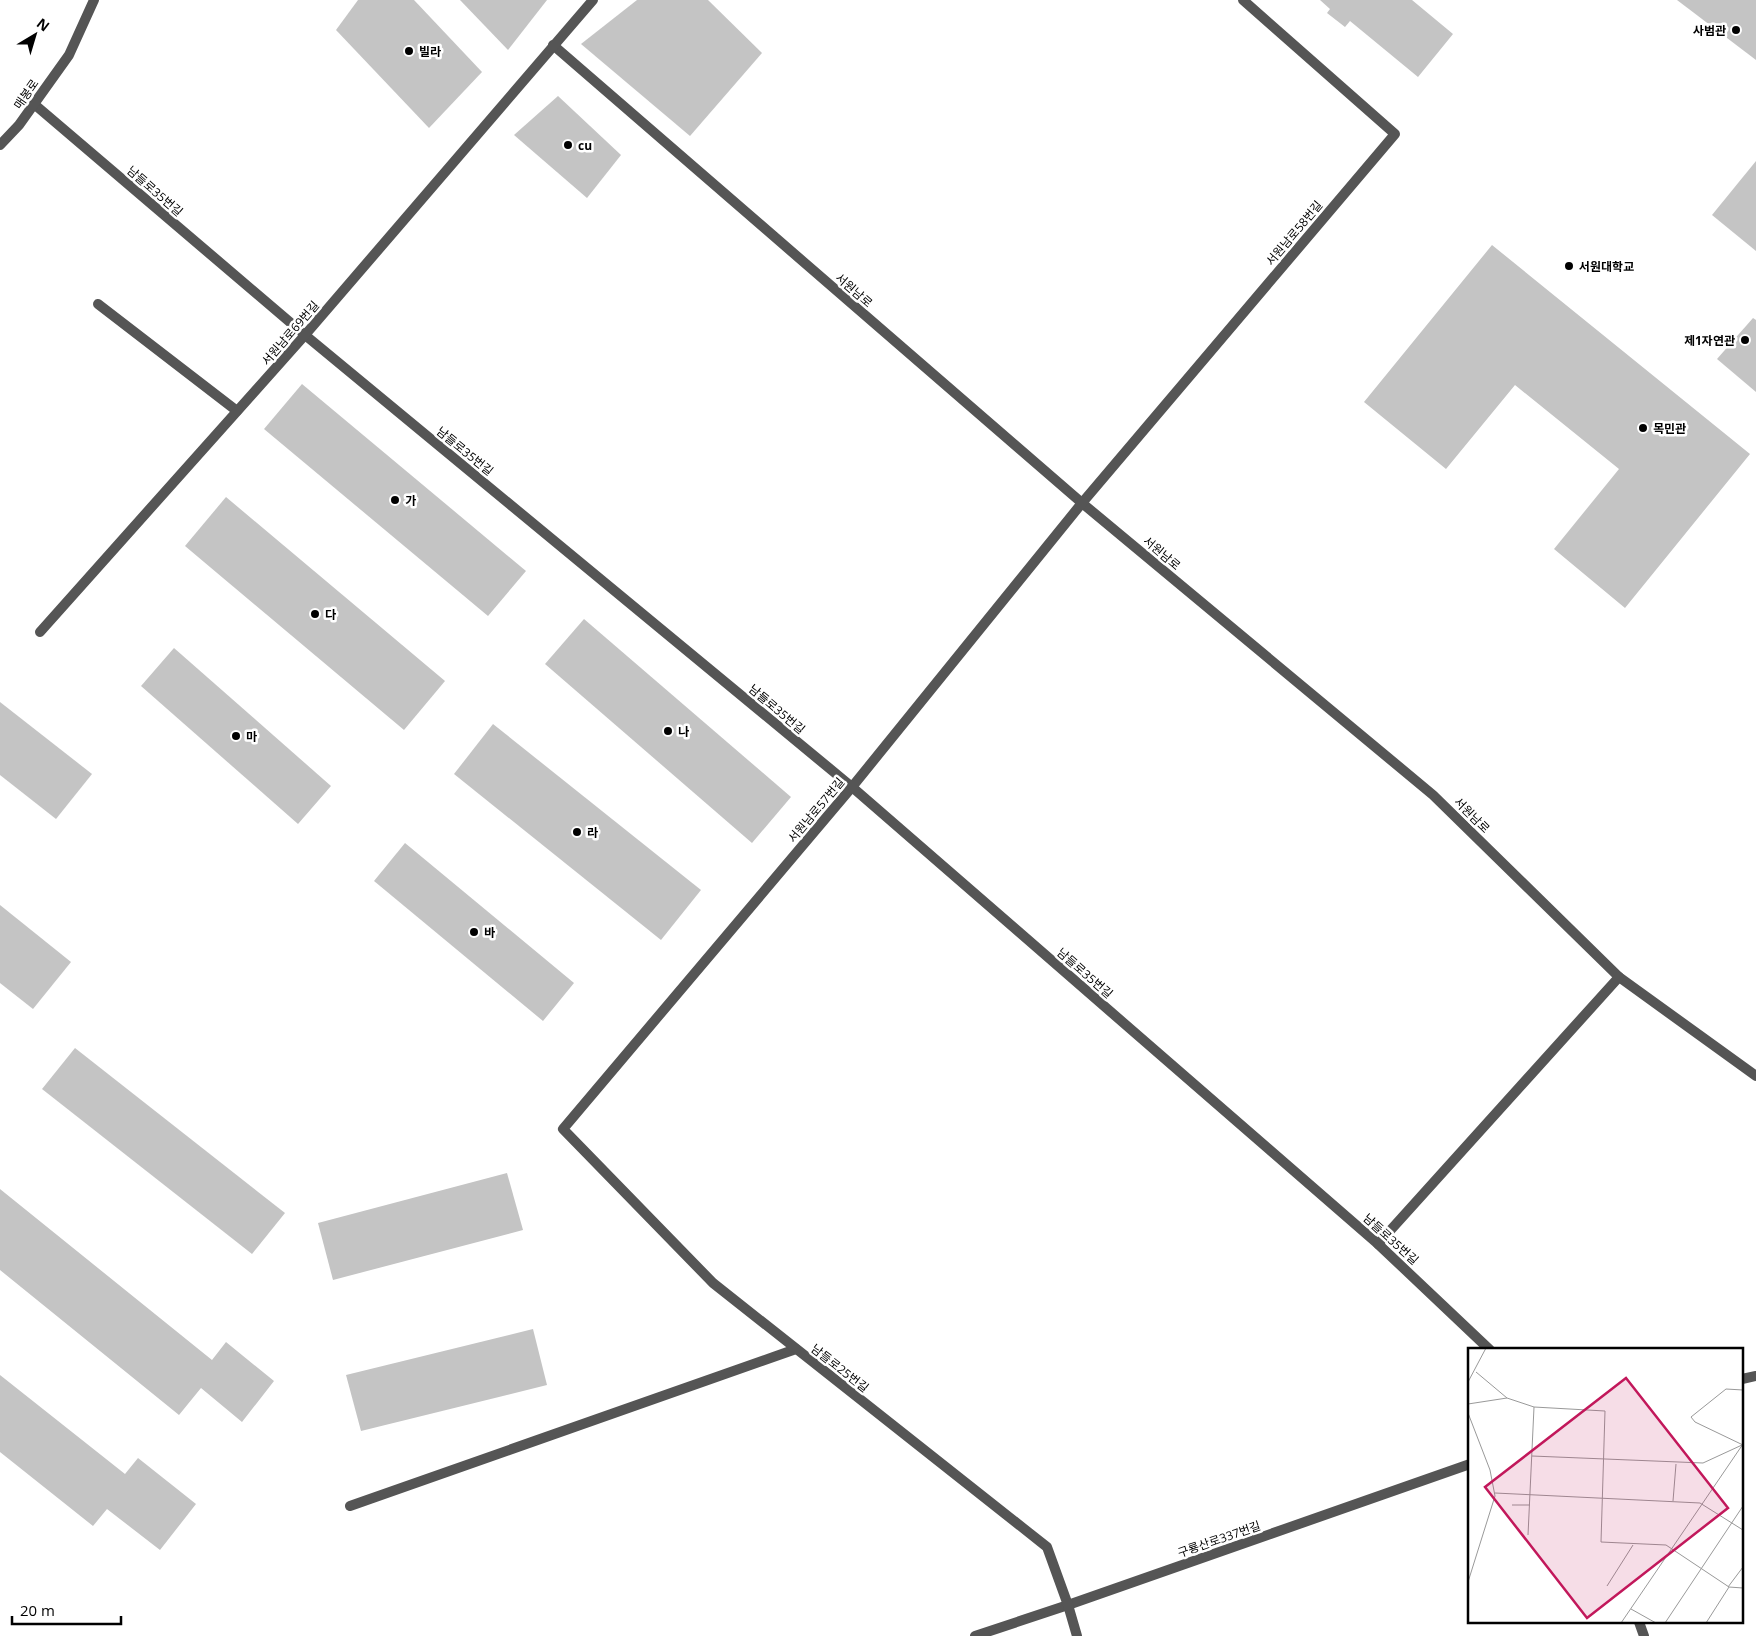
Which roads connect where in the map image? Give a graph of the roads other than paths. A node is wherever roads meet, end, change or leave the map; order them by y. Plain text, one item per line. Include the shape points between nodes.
1 (94, 0) edge
2 (592, 0) edge
3 (1243, 0) edge
4 (553, 45) junction
5 (34, 104) junction
6 (0, 145) edge
7 (98, 304) dead end
8 (304, 335) junction
9 (237, 411) junction
10 (1082, 504) junction
11 (40, 632) dead end
12 (852, 787) junction
13 (1619, 977) junction
14 (1756, 1076) edge
15 (563, 1128) joint
16 (1378, 1244) junction
17 (1488, 1348) edge
18 (796, 1349) junction
19 (1468, 1465) edge
20 (350, 1506) dead end
21 (1068, 1605) junction
22 (1640, 1624) edge
23 (975, 1636) edge
24 (1077, 1636) edge
25 (1644, 1636) edge

1 - 5 street, 매봉로 via 69,55
2 - 4 street, 서원남로69번길
3 - 10 street, 서원남로58번길 via 1395,134
4 - 8 street, 서원남로69번길
4 - 10 street, 서원남로
5 - 6 street, 매봉로
5 - 8 street, 남들로35번길
7 - 9 street
8 - 9 street, 서원남로69번길
8 - 12 street, 남들로35번길
9 - 11 street, 서원남로69번길
10 - 12 street, 서원남로57번길
10 - 13 street, 서원남로 via 1434,795
12 - 15 street, 서원남로57번길
12 - 16 street, 남들로35번길
13 - 14 street, 서원남로
13 - 16 street
15 - 18 street, 남들로25번길 via 713,1283
16 - 17 street, 남들로35번길
18 - 20 street
18 - 21 street, 남들로25번길 via 1047,1548
19 - 21 street, 구룡산로337번길
21 - 23 street, 구룡산로337번길
21 - 24 street, 남들로25번길
22 - 25 street

